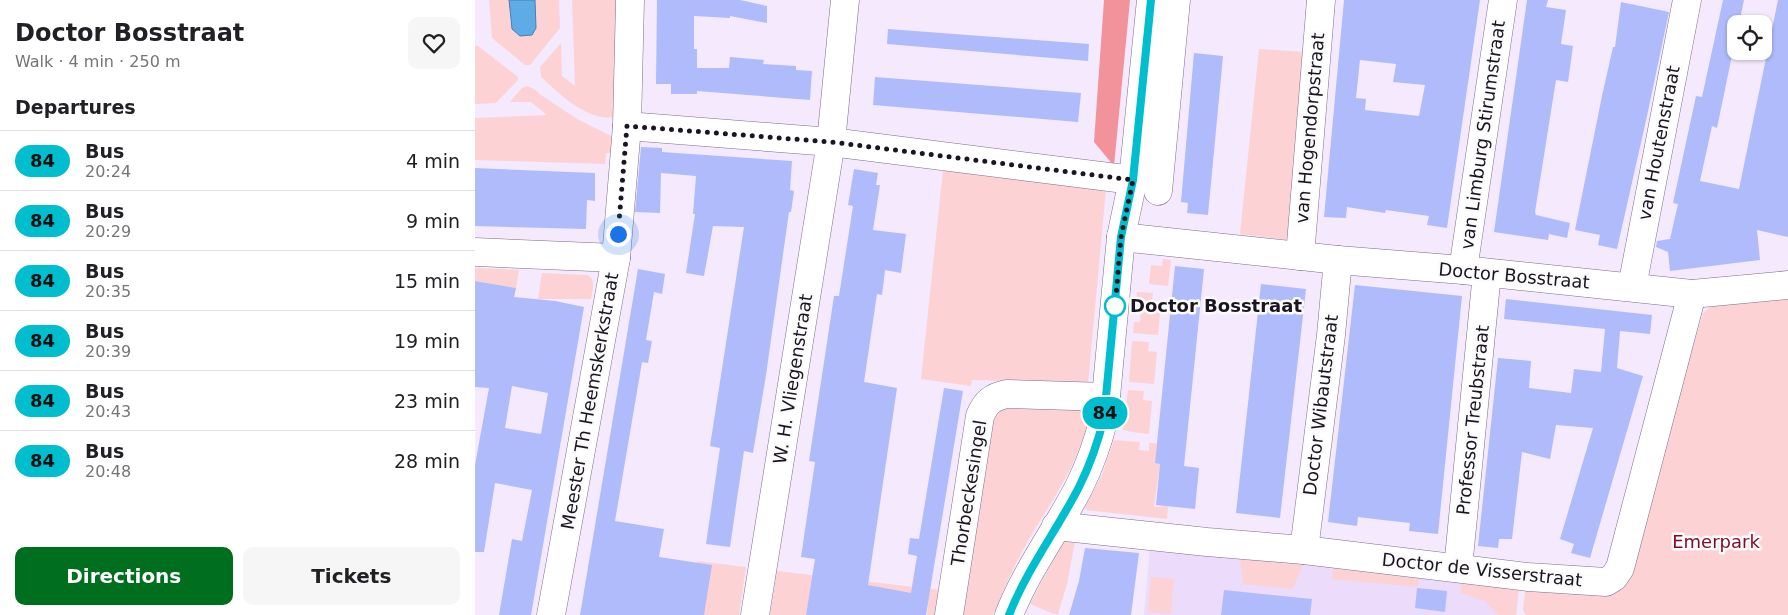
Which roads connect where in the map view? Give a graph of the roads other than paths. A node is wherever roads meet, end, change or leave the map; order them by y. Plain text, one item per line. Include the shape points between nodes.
1 (631, 0) edge
2 (845, 0) edge
3 (1151, 0) edge
4 (1176, 0) edge
5 (1321, 0) edge
6 (1503, 0) edge
7 (1687, 0) edge
8 (627, 126) junction
9 (831, 142) junction
10 (1133, 180) junction
11 (1158, 191) dead end
12 (1121, 237) junction
13 (475, 252) edge
14 (1300, 256) junction
15 (616, 258) junction
16 (1338, 260) junction
17 (1475, 271) junction
18 (1788, 285) edge
19 (1632, 287) junction
20 (1692, 294) junction
21 (1106, 397) junction
22 (1056, 526) junction
23 (1303, 550) junction
24 (1458, 568) junction
25 (551, 615) edge
26 (755, 615) edge
27 (949, 615) edge
28 (1009, 615) edge

1 - 8 street, Meester Th Heemskerkstraat
2 - 9 street, W. H. Vliegenstraat
3 - 10 street
4 - 11 street
5 - 14 street, van Hogendorpstraat
6 - 17 street, van Limburg Stirumstraat
7 - 19 street, van Houtenstraat
8 - 9 street
8 - 15 street, Meester Th Heemskerkstraat
9 - 10 street
9 - 26 street, W. H. Vliegenstraat
10 - 12 street
12 - 14 street, Doctor Bosstraat
12 - 21 street
13 - 15 street
14 - 16 street, Doctor Bosstraat
15 - 25 street, Meester Th Heemskerkstraat
16 - 17 street, Doctor Bosstraat
16 - 23 street, Doctor Wibautstraat
17 - 19 street, Doctor Bosstraat
17 - 24 street, Professor Treubstraat
18 - 20 street, Doctor Bosstraat
19 - 20 street, Doctor Bosstraat
20 - 24 street, Doctor de Visserstraat via 1620,568 1614,577 1606,582
21 - 22 street via 1099,439 1078,488
21 - 27 street, Thorbeckesingel via 1007,394 993,397 984,408 980,416
22 - 23 street, Doctor de Visserstraat
22 - 28 street via 1031,567
23 - 24 street, Doctor de Visserstraat

